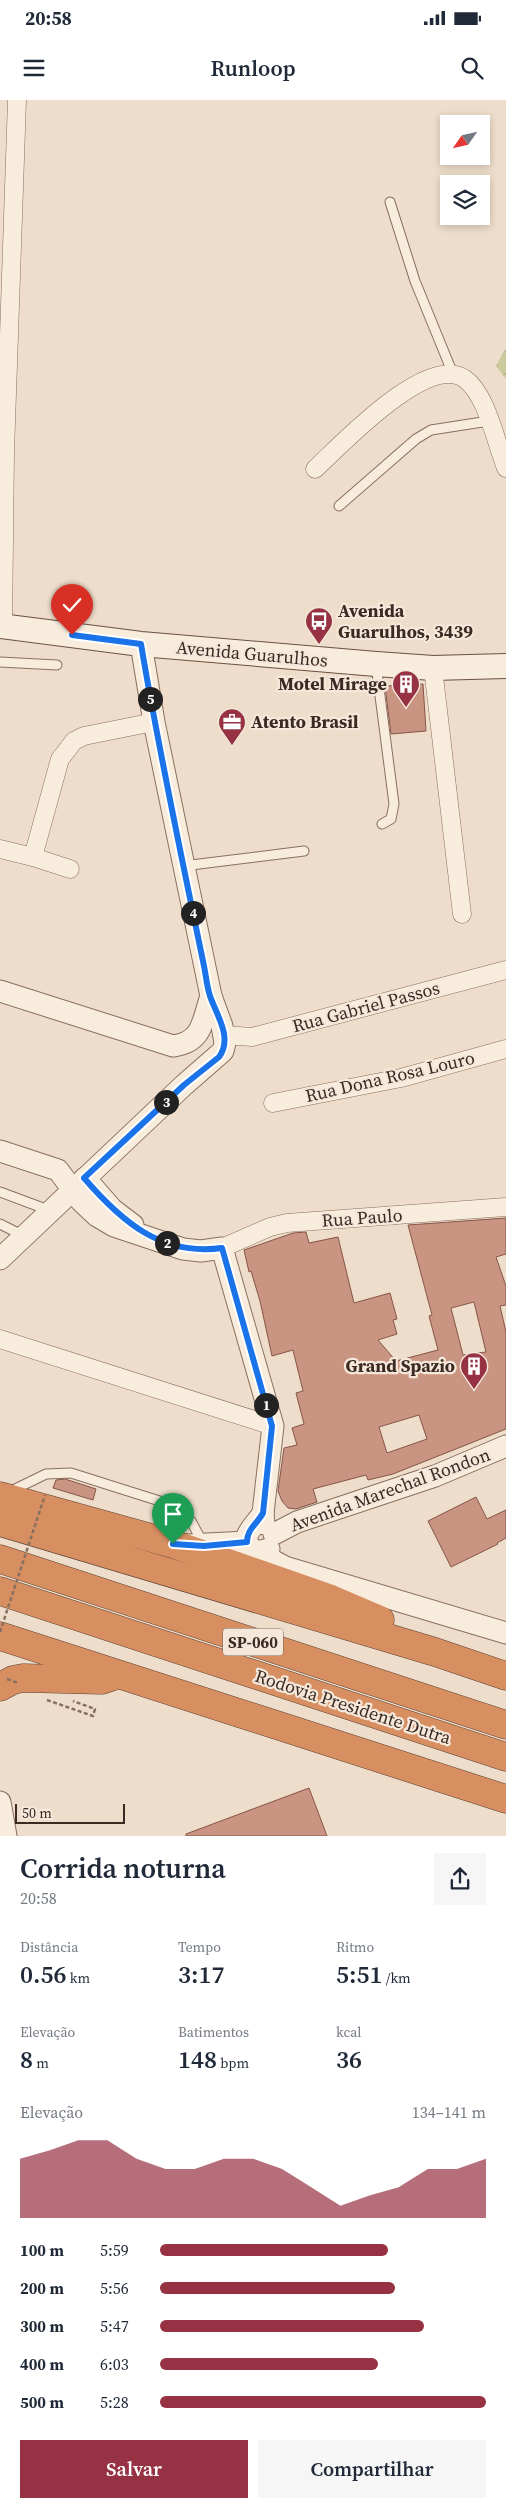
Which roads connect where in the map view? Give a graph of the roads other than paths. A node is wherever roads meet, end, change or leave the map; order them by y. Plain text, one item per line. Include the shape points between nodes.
1 (17, 100) edge
2 (390, 202) dead end
3 (453, 374) junction
4 (489, 421) junction
5 (314, 468) dead end
6 (506, 468) edge
7 (340, 506) dead end
8 (2, 626) edge
9 (141, 644) junction
10 (0, 662) edge
11 (376, 664) junction
12 (57, 665) dead end
13 (506, 666) edge
14 (432, 668) junction
15 (154, 722) junction
16 (382, 824) dead end
17 (0, 849) edge
18 (304, 851) dead end
19 (33, 857) junction
20 (183, 866) junction
21 (70, 869) dead end
22 (462, 914) dead end
23 (506, 970) edge
24 (0, 991) edge
25 (210, 996) junction
26 (198, 1034) junction
27 (224, 1035) junction
28 (172, 1046) junction
29 (506, 1049) edge
30 (219, 1057) junction
31 (184, 1085) junction
32 (274, 1103) dead end
33 (0, 1151) edge
34 (79, 1185) junction
35 (0, 1192) edge
36 (506, 1207) edge
37 (51, 1211) junction
38 (0, 1224) edge
39 (24, 1236) junction
40 (222, 1248) junction
41 (0, 1259) edge
42 (0, 1339) edge
43 (272, 1426) junction
44 (506, 1446) edge
45 (1, 1505) edge
46 (262, 1534) junction
47 (173, 1544) junction
48 (204, 1546) junction
49 (0, 1558) edge
50 (0, 1591) edge
51 (506, 1633) edge
52 (0, 1636) edge
53 (435, 1652) junction
54 (122, 1674) junction
55 (506, 1676) edge
56 (8, 1683) edge
57 (506, 1725) edge
58 (506, 1757) edge
59 (506, 1799) edge
60 (0, 1802) edge
61 (6, 1836) edge

1 - 8 street
2 - 3 lane via 415,281
3 - 4 street via 464,378 481,398
3 - 5 street via 420,381 402,391
4 - 6 street
4 - 7 lane via 431,430 416,439
8 - 9 main road, Avenida Guarulhos
9 - 11 main road, Avenida Guarulhos
9 - 15 street
10 - 12 lane
11 - 14 main road, Avenida Guarulhos
11 - 16 lane via 394,804 391,819
13 - 14 main road, Avenida Guarulhos
14 - 22 street
15 - 19 street via 84,736 66,749 60,759
15 - 20 street
17 - 19 street
18 - 20 lane
19 - 21 street
20 - 25 street
23 - 27 street, Rua Gabriel Passos via 252,1037
24 - 28 street
25 - 26 street
25 - 27 street
26 - 28 street via 188,1043
26 - 30 street via 205,1047
27 - 30 street via 223,1051
28 - 31 street via 188,1064
29 - 32 street, Rua Dona Rosa Louro via 401,1078
30 - 31 street
31 - 34 street
33 - 34 street via 58,1170
34 - 37 street
34 - 40 street via 150,1237 183,1249
35 - 37 lane
36 - 40 street, Rua Paulo via 287,1223
37 - 39 street
38 - 39 lane
39 - 41 street
40 - 43 street
42 - 43 street
43 - 46 street
44 - 46 street, Avenida Marechal Rondon via 435,1476
45 - 47 highway
45 - 48 lane via 24,1484 46,1474 71,1473 169,1504 191,1521
45 - 53 highway, SP-060
46 - 48 street
46 - 51 street via 285,1568
47 - 48 street
47 - 53 highway via 331,1599 387,1623
49 - 57 highway, Rodovia Presidente Dutra / SP-060
50 - 58 highway, Rodovia Presidente Dutra / SP-060
52 - 54 highway
53 - 55 highway, SP-060
54 - 56 highway via 102,1680 23,1678
54 - 59 highway
60 - 61 street

